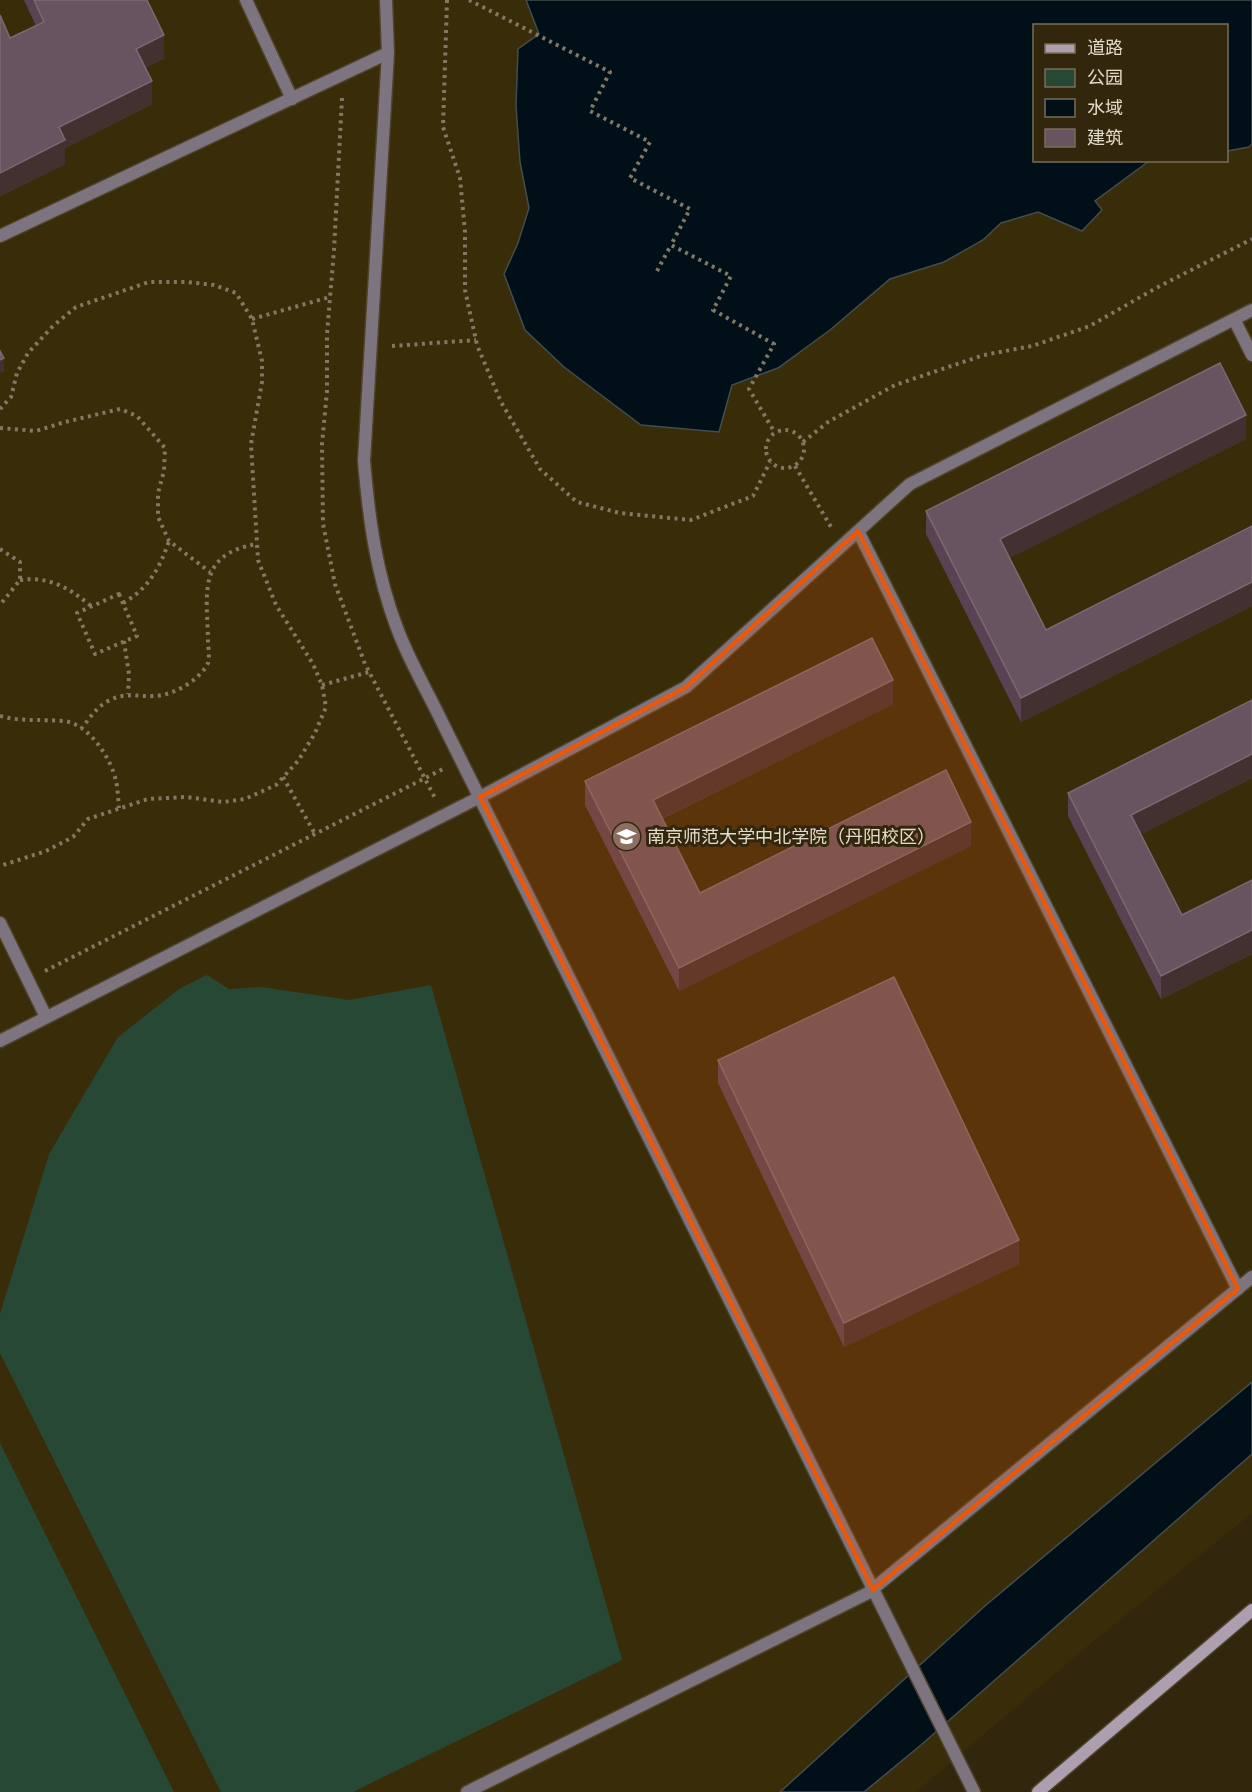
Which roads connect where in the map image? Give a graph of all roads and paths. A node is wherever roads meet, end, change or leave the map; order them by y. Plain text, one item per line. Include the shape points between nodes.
1 (246, 0) edge
2 (386, 0) edge
3 (447, 0) edge
4 (469, 0) edge
5 (388, 53) junction
6 (292, 99) junction
7 (0, 236) edge
8 (1252, 239) edge
9 (671, 245) junction
10 (657, 271) dead end
11 (330, 297) dead end
12 (1252, 310) edge
13 (252, 319) junction
14 (1234, 319) junction
15 (477, 340) junction
16 (371, 347) junction
17 (1252, 355) edge
18 (0, 410) edge
19 (0, 428) edge
20 (775, 433) junction
21 (803, 442) junction
22 (770, 462) junction
23 (795, 466) junction
24 (858, 531) junction
25 (169, 541) junction
26 (257, 544) junction
27 (842, 546) junction
28 (0, 549) edge
29 (210, 572) junction
30 (20, 580) junction
31 (123, 603) junction
32 (0, 605) edge
33 (91, 606) junction
34 (124, 641) junction
35 (369, 672) dead end
36 (322, 685) junction
37 (128, 694) junction
38 (0, 716) edge
39 (81, 729) junction
40 (462, 759) junction
41 (284, 777) junction
42 (480, 797) junction
43 (120, 808) junction
44 (315, 834) junction
45 (0, 866) edge
46 (0, 923) edge
47 (28, 980) junction
48 (46, 1017) junction
49 (0, 1041) edge
50 (1252, 1277) edge
51 (1238, 1289) junction
52 (873, 1590) junction
53 (1252, 1610) edge
54 (467, 1792) edge
55 (974, 1792) edge
56 (1038, 1792) edge

1 - 6 street
2 - 5 street
3 - 15 path via 443,127 460,178 465,290
4 - 9 path via 610,72 590,111 650,142 630,178 690,209
5 - 6 street
5 - 16 street
6 - 7 street
8 - 21 path via 1090,326 1032,346 984,355 896,385 828,422
9 - 10 path
9 - 20 path via 731,276 713,310 774,344 749,389
11 - 13 path
12 - 14 street
13 - 18 path via 236,293 214,285 149,282 108,294 76,307 52,327 28,353 11,397
13 - 26 path via 262,361 251,444
14 - 17 street
14 - 24 street via 910,484
15 - 16 path
15 - 22 path via 501,402 540,469 577,502 620,513 691,519 753,496
16 - 40 street via 364,461 375,558 398,630
19 - 25 path via 36,431 120,409 137,416 165,448 158,517
20 - 21 path via 795,432
20 - 22 path via 766,444
21 - 23 path via 803,456
22 - 23 path via 782,468
23 - 27 path
24 - 27 street
24 - 51 street
25 - 29 path
25 - 31 path via 152,579
26 - 29 path via 236,548
26 - 36 path via 258,560 276,605
27 - 42 street via 686,687
28 - 30 path via 20,562
29 - 37 path via 208,662 196,679 175,690 157,697
30 - 32 path
30 - 33 path via 52,581 71,589
31 - 33 path via 119,594
31 - 34 path via 137,636
33 - 34 path via 76,612 95,654
34 - 37 path
35 - 36 path
36 - 41 path via 326,706 315,733
37 - 39 path via 98,708
38 - 39 path via 67,721
39 - 43 path via 92,735 108,761 116,780
40 - 42 street
40 - 44 path
41 - 43 path via 276,785 234,801 186,796 148,798
41 - 44 path
42 - 48 street
42 - 52 street
43 - 45 path via 88,819 73,837 46,851
44 - 47 path
46 - 47 street
47 - 48 street
48 - 49 street
50 - 51 street
51 - 52 street
52 - 54 street
52 - 55 street
53 - 56 street

